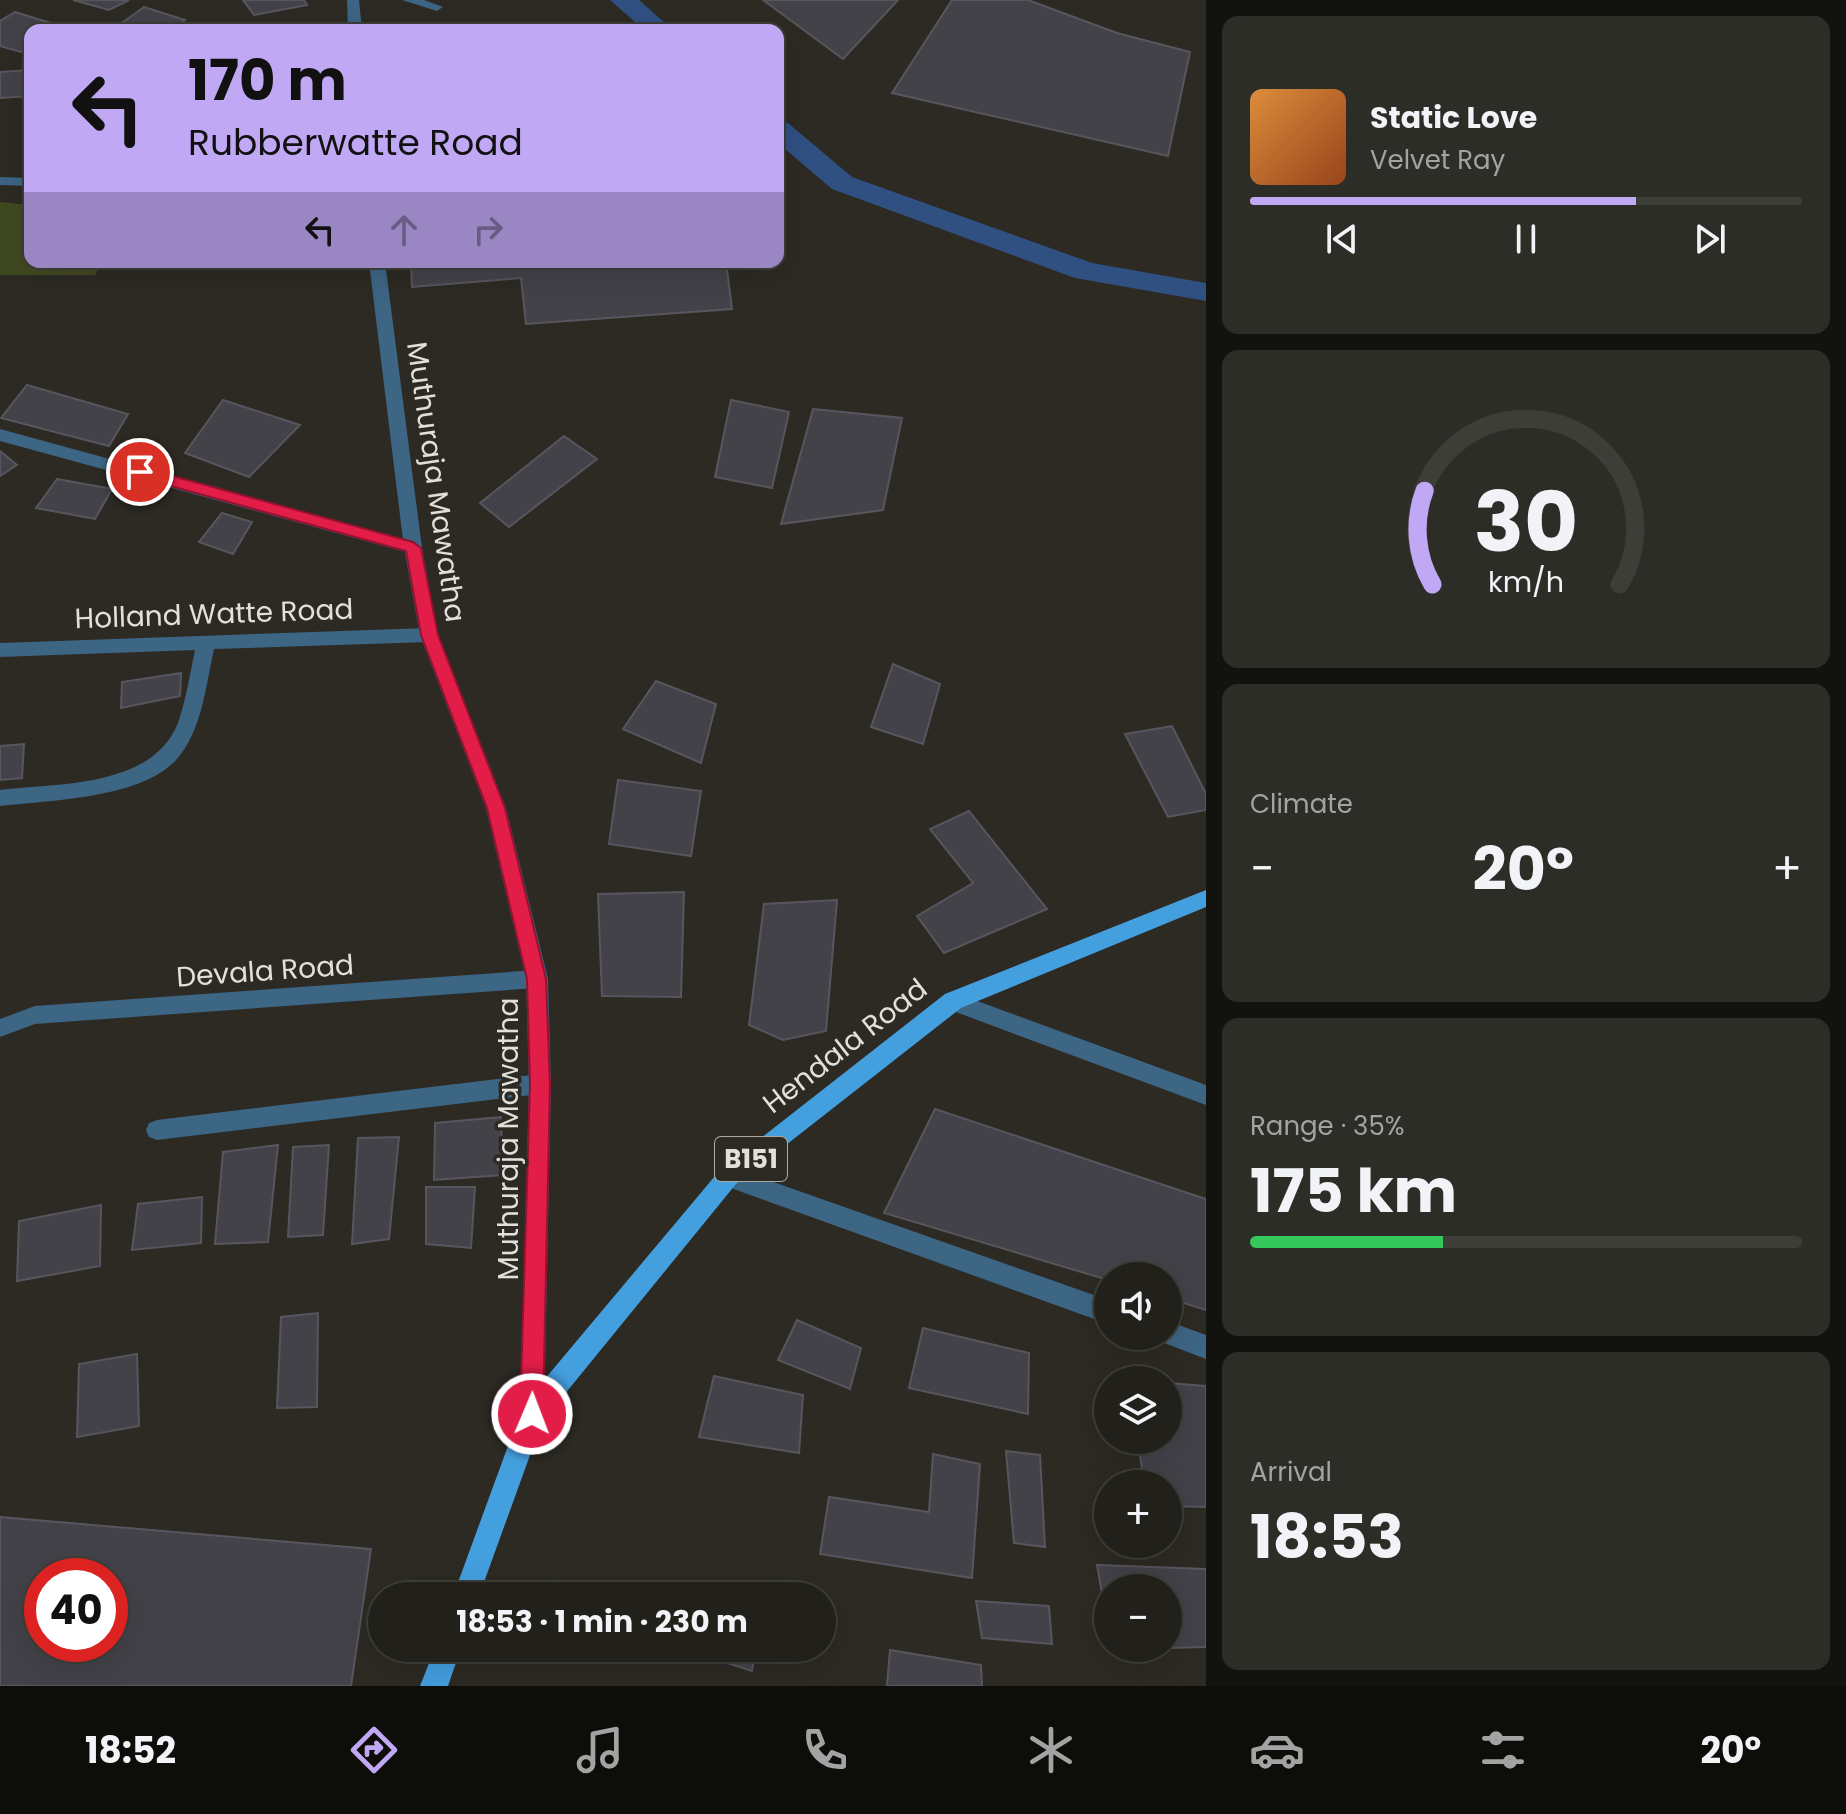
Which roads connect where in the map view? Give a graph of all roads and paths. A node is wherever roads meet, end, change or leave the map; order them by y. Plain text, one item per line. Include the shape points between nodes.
1 (353, 0) edge
2 (408, 0) edge
3 (437, 7) dead end
4 (355, 24) edge
5 (0, 181) edge
6 (24, 182) edge
7 (378, 268) edge
8 (0, 435) edge
9 (413, 548) junction
10 (429, 635) junction
11 (206, 643) junction
12 (0, 650) edge
13 (0, 798) edge
14 (1206, 898) edge
15 (537, 979) junction
16 (953, 1001) junction
17 (0, 1028) edge
18 (540, 1084) junction
19 (1206, 1095) edge
20 (157, 1130) dead end
21 (728, 1177) junction
22 (1094, 1307) edge
23 (1182, 1338) edge
24 (1206, 1347) edge
25 (532, 1414) junction
26 (471, 1582) edge
27 (443, 1662) edge
28 (434, 1686) edge

1 - 4 street
2 - 3 street
5 - 6 street
7 - 9 street, Muthuraja Mawatha
8 - 9 street
9 - 10 street, Muthuraja Mawatha
10 - 11 street, Holland Watte Road
10 - 15 street, Muthuraja Mawatha via 496,808
11 - 12 street, Holland Watte Road
11 - 13 street via 187,724 170,754 146,771 106,785
14 - 16 main road, Hendala Road / B151
15 - 17 street, Devala Road via 35,1015
15 - 18 street, Muthuraja Mawatha
16 - 19 street
16 - 21 main road, Hendala Road / B151
18 - 20 street
18 - 25 street, Muthuraja Mawatha
21 - 22 street
21 - 25 main road, Hendala Road / B151
23 - 24 street
25 - 26 main road, Hendala Road / B151
27 - 28 main road

